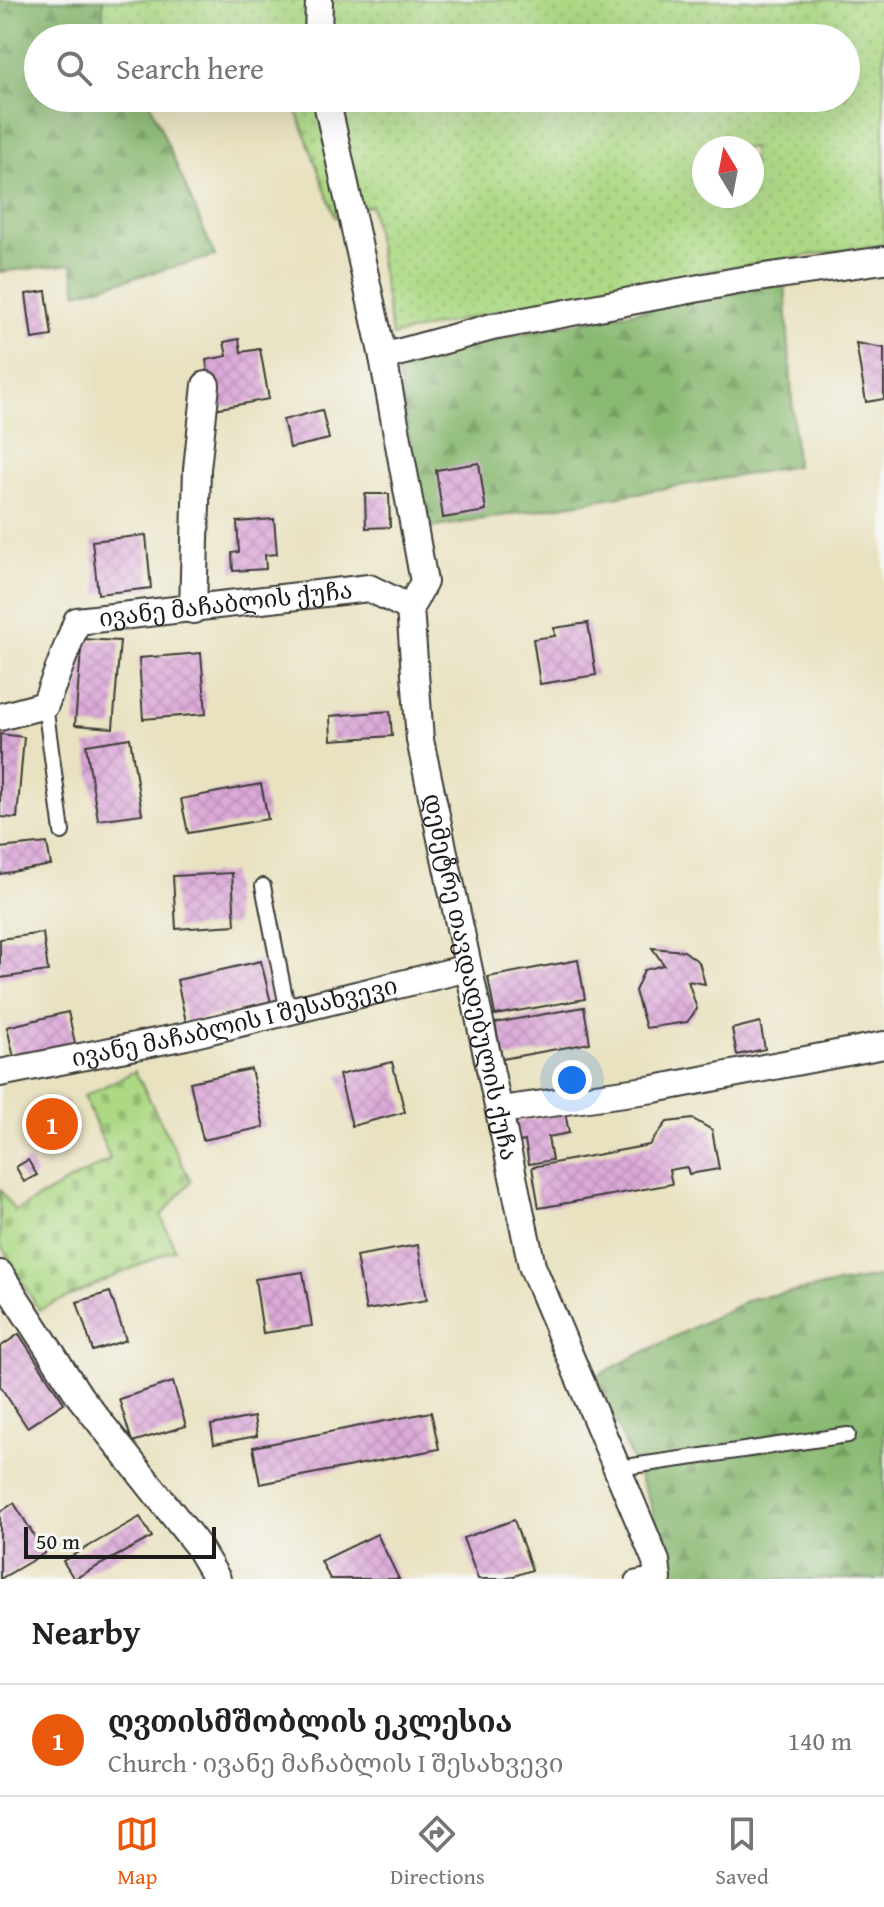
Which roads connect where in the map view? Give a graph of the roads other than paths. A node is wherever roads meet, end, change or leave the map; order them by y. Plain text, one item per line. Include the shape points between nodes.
1 (319, 0) edge
2 (318, 24) edge
3 (329, 112) edge
4 (884, 260) edge
5 (383, 357) junction
6 (206, 385) dead end
7 (410, 608) junction
8 (193, 610) junction
9 (45, 705) junction
10 (0, 717) edge
11 (62, 832) dead end
12 (263, 886) dead end
13 (468, 968) junction
14 (288, 1012) junction
15 (884, 1045) edge
16 (0, 1073) edge
17 (500, 1110) junction
18 (0, 1274) edge
19 (848, 1435) dead end
20 (618, 1468) junction
21 (649, 1577) edge
22 (217, 1579) edge

1 - 2 street
3 - 5 street, დემეტრე თავდადებულის ქუჩა
4 - 5 street via 737,281 492,327
5 - 7 street, დემეტრე თავდადებულის ქუჩა via 424,582
6 - 8 street via 197,469
7 - 8 street, ივანე მაჩაბლის ქუჩა via 369,588
7 - 13 street, დემეტრე თავდადებულის ქუჩა via 420,740
8 - 9 street, ივანე მაჩაბლის ქუჩა via 77,621
9 - 10 street
9 - 11 lane
12 - 14 lane
13 - 14 street, ივანე მაჩაბლის I შესახვევი
13 - 17 street, დემეტრე თავდადებულის ქუჩა
14 - 16 street, ივანე მაჩაბლის I შესახვევი
15 - 17 street via 701,1081
17 - 20 street, დემეტრე თავდადებულის ქუჩა via 532,1266
18 - 22 street via 80,1397 197,1545
19 - 20 lane
20 - 21 street, დემეტრე თავდადებულის ქუჩა via 656,1561

